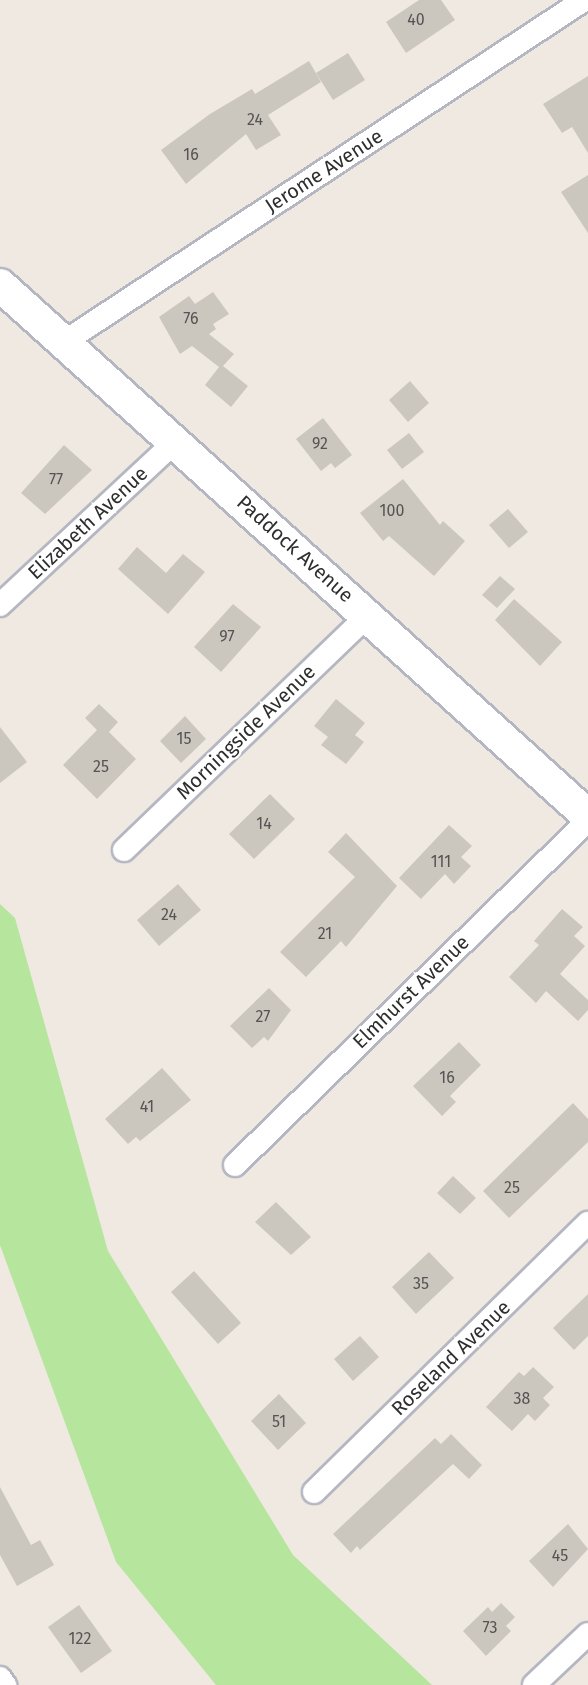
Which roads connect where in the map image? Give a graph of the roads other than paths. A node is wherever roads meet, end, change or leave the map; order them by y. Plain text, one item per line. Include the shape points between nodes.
1 (584, 0) edge
2 (556, 8) edge
3 (0, 285) edge
4 (64, 342) junction
5 (175, 442) junction
6 (0, 605) edge
7 (369, 614) junction
8 (588, 816) edge
9 (588, 820) edge
10 (124, 850) dead end
11 (235, 1165) dead end
12 (588, 1223) edge
13 (314, 1492) dead end
14 (588, 1634) edge
15 (0, 1678) edge
16 (5, 1685) edge
17 (534, 1685) edge

1 - 2 street, Jerome Avenue
2 - 4 street, Jerome Avenue
3 - 4 main road, Paddock Avenue
4 - 5 main road, Paddock Avenue
5 - 6 street, Elizabeth Avenue
5 - 7 main road, Paddock Avenue
7 - 8 main road, Paddock Avenue
7 - 10 street, Morningside Avenue
9 - 11 street, Elmhurst Avenue
12 - 13 street, Roseland Avenue
14 - 17 street
15 - 16 street

